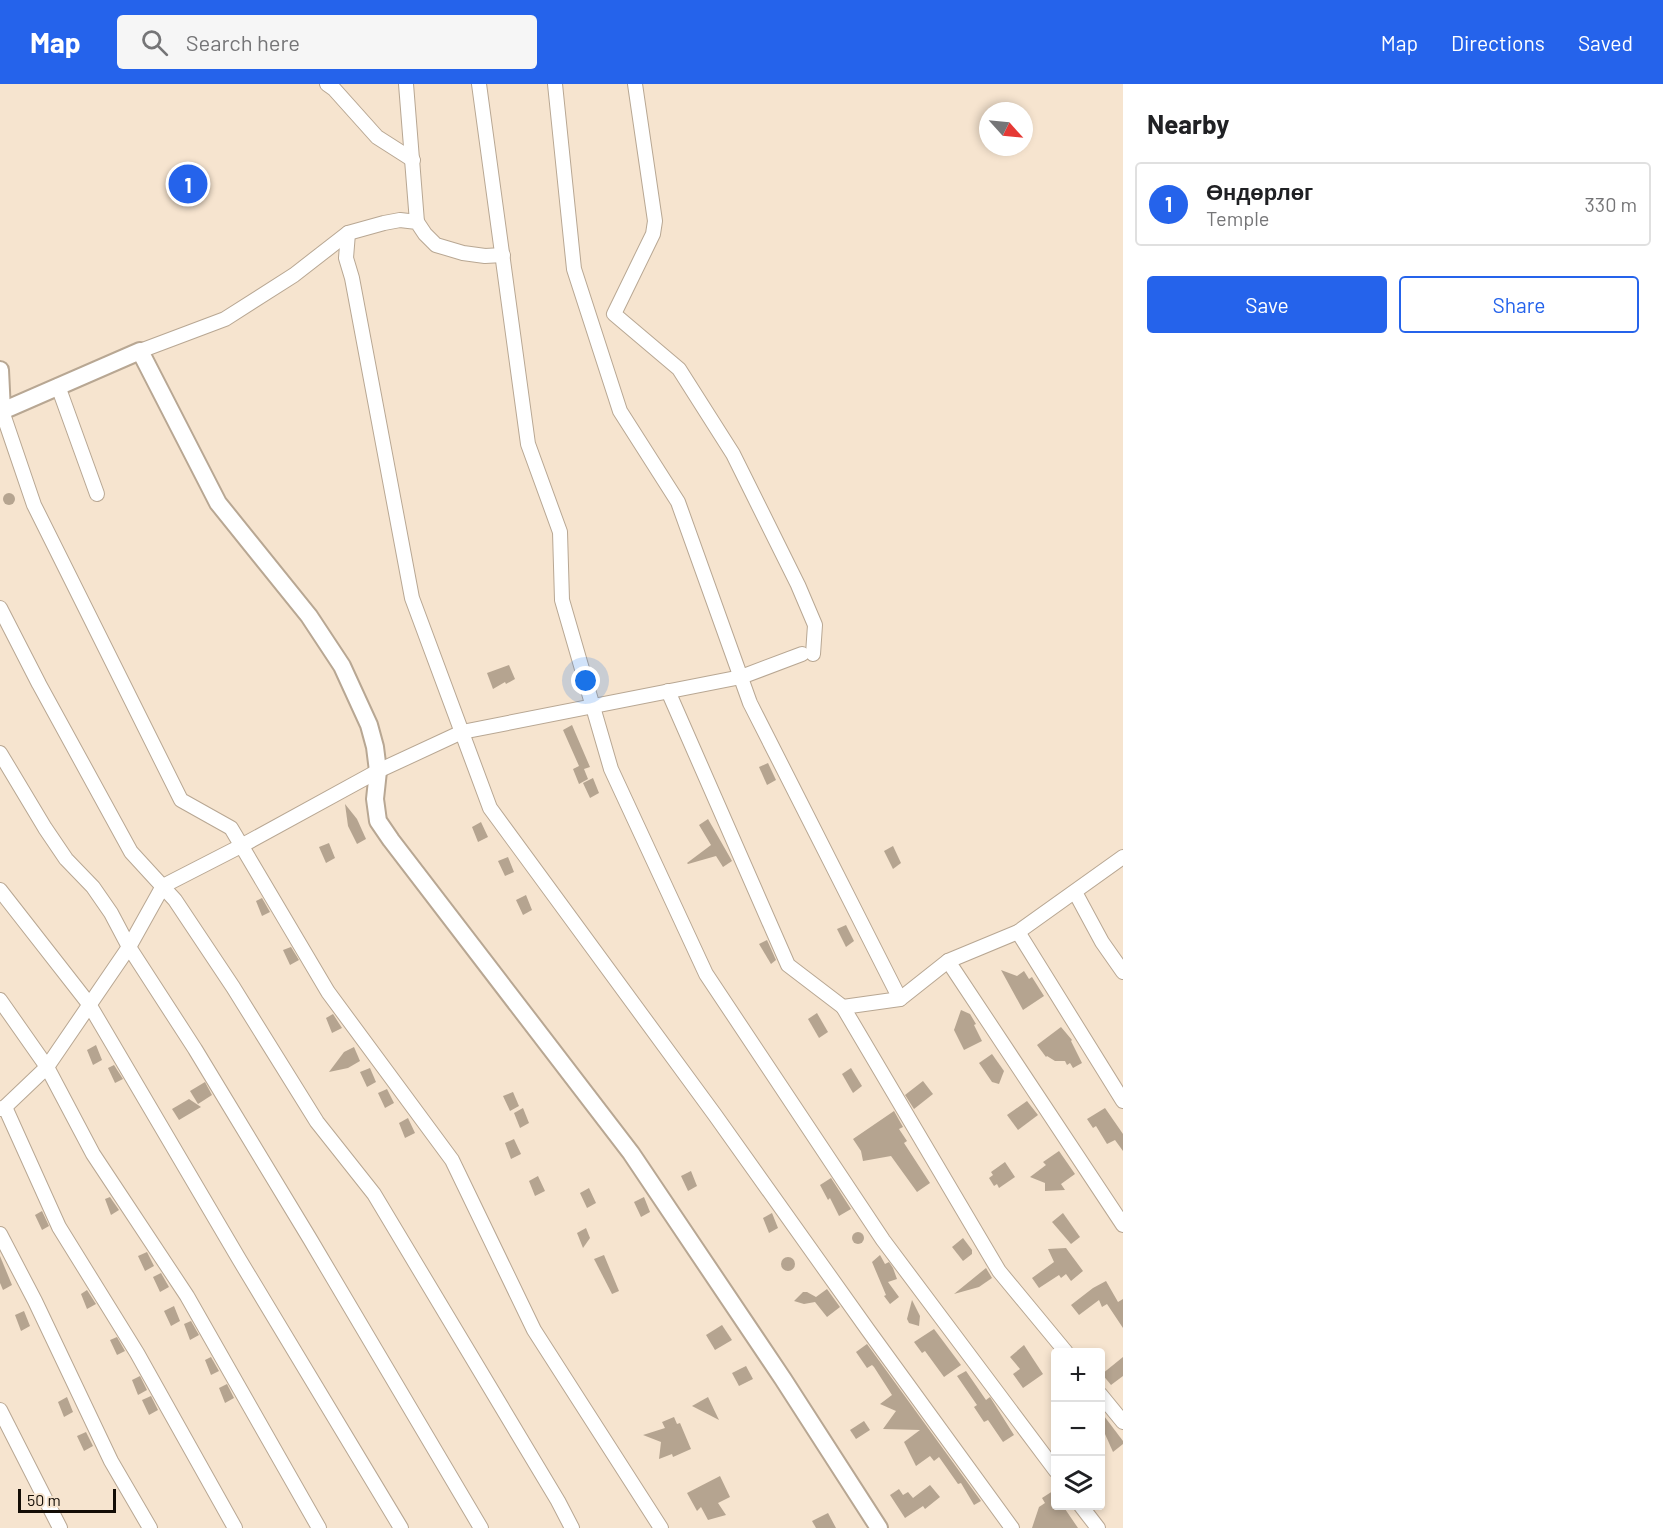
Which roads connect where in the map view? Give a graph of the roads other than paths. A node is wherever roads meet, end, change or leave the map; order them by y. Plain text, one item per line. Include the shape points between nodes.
1 (327, 84) edge
2 (406, 84) edge
3 (479, 84) edge
4 (555, 84) edge
5 (635, 84) edge
6 (413, 160) junction
7 (417, 222) junction
8 (348, 233) junction
9 (503, 255) junction
10 (140, 351) junction
11 (0, 370) edge
12 (58, 386) junction
13 (1, 412) edge
14 (97, 494) dead end
15 (0, 608) edge
16 (741, 677) junction
17 (668, 691) junction
18 (593, 706) junction
19 (462, 732) junction
20 (0, 753) edge
21 (378, 771) junction
22 (241, 846) junction
23 (1123, 857) edge
24 (163, 886) junction
25 (0, 890) edge
26 (1075, 892) junction
27 (1018, 932) junction
28 (129, 946) junction
29 (948, 961) junction
30 (1123, 972) edge
31 (900, 999) junction
32 (0, 1000) edge
33 (90, 1004) junction
34 (843, 1007) junction
35 (47, 1067) junction
36 (1123, 1101) edge
37 (2, 1108) edge
38 (1123, 1225) edge
39 (0, 1234) edge
40 (1062, 1348) edge
41 (1105, 1399) edge
42 (0, 1410) edge
43 (1123, 1422) edge
44 (1051, 1464) edge
45 (1084, 1510) edge
46 (60, 1528) edge
47 (150, 1528) edge
48 (235, 1528) edge
49 (319, 1528) edge
50 (401, 1528) edge
51 (481, 1528) edge
52 (572, 1528) edge
53 (661, 1528) edge
54 (879, 1528) edge
55 (1012, 1528) edge
56 (1098, 1528) edge

1 - 6 street via 377,137
2 - 6 street
3 - 9 street
4 - 16 street via 574,268 620,411 678,502
5 - 16 street via 655,220 653,234 614,314 679,369 733,454 815,625 808,654
6 - 7 street
7 - 8 street via 400,220
7 - 9 street via 436,245 463,253
8 - 10 street via 294,275 225,319
8 - 19 street via 346,258 412,598
9 - 18 street via 528,444 560,532 562,600
10 - 12 street
10 - 21 street via 218,503 309,616 342,666 369,725
11 - 13 street
12 - 13 street
12 - 14 street
13 - 22 street via 34,505 181,800 231,828
15 - 24 street via 131,852
16 - 17 street
16 - 31 street via 750,703
17 - 18 street
17 - 34 street via 788,965
18 - 19 street
18 - 44 street via 611,769 706,974 884,1240
19 - 21 street
19 - 55 street via 490,808
20 - 28 street via 45,828 66,859 93,887
21 - 22 street
21 - 54 street via 378,820 391,840 630,1153
22 - 24 street
22 - 53 street via 328,992 452,1160 534,1330
23 - 26 street
24 - 28 street
24 - 52 street via 233,987 317,1122 374,1194
25 - 33 street
26 - 27 street
26 - 30 street
27 - 29 street
27 - 36 street
28 - 33 street
28 - 51 street via 310,1239
29 - 31 street
29 - 38 street
31 - 34 street
32 - 35 street
33 - 35 street
33 - 50 street
34 - 40 street via 999,1271
35 - 37 street
35 - 49 street via 93,1154 187,1296
37 - 48 street via 59,1227 137,1353
39 - 47 street via 111,1461
41 - 43 street
42 - 46 street
45 - 56 street

